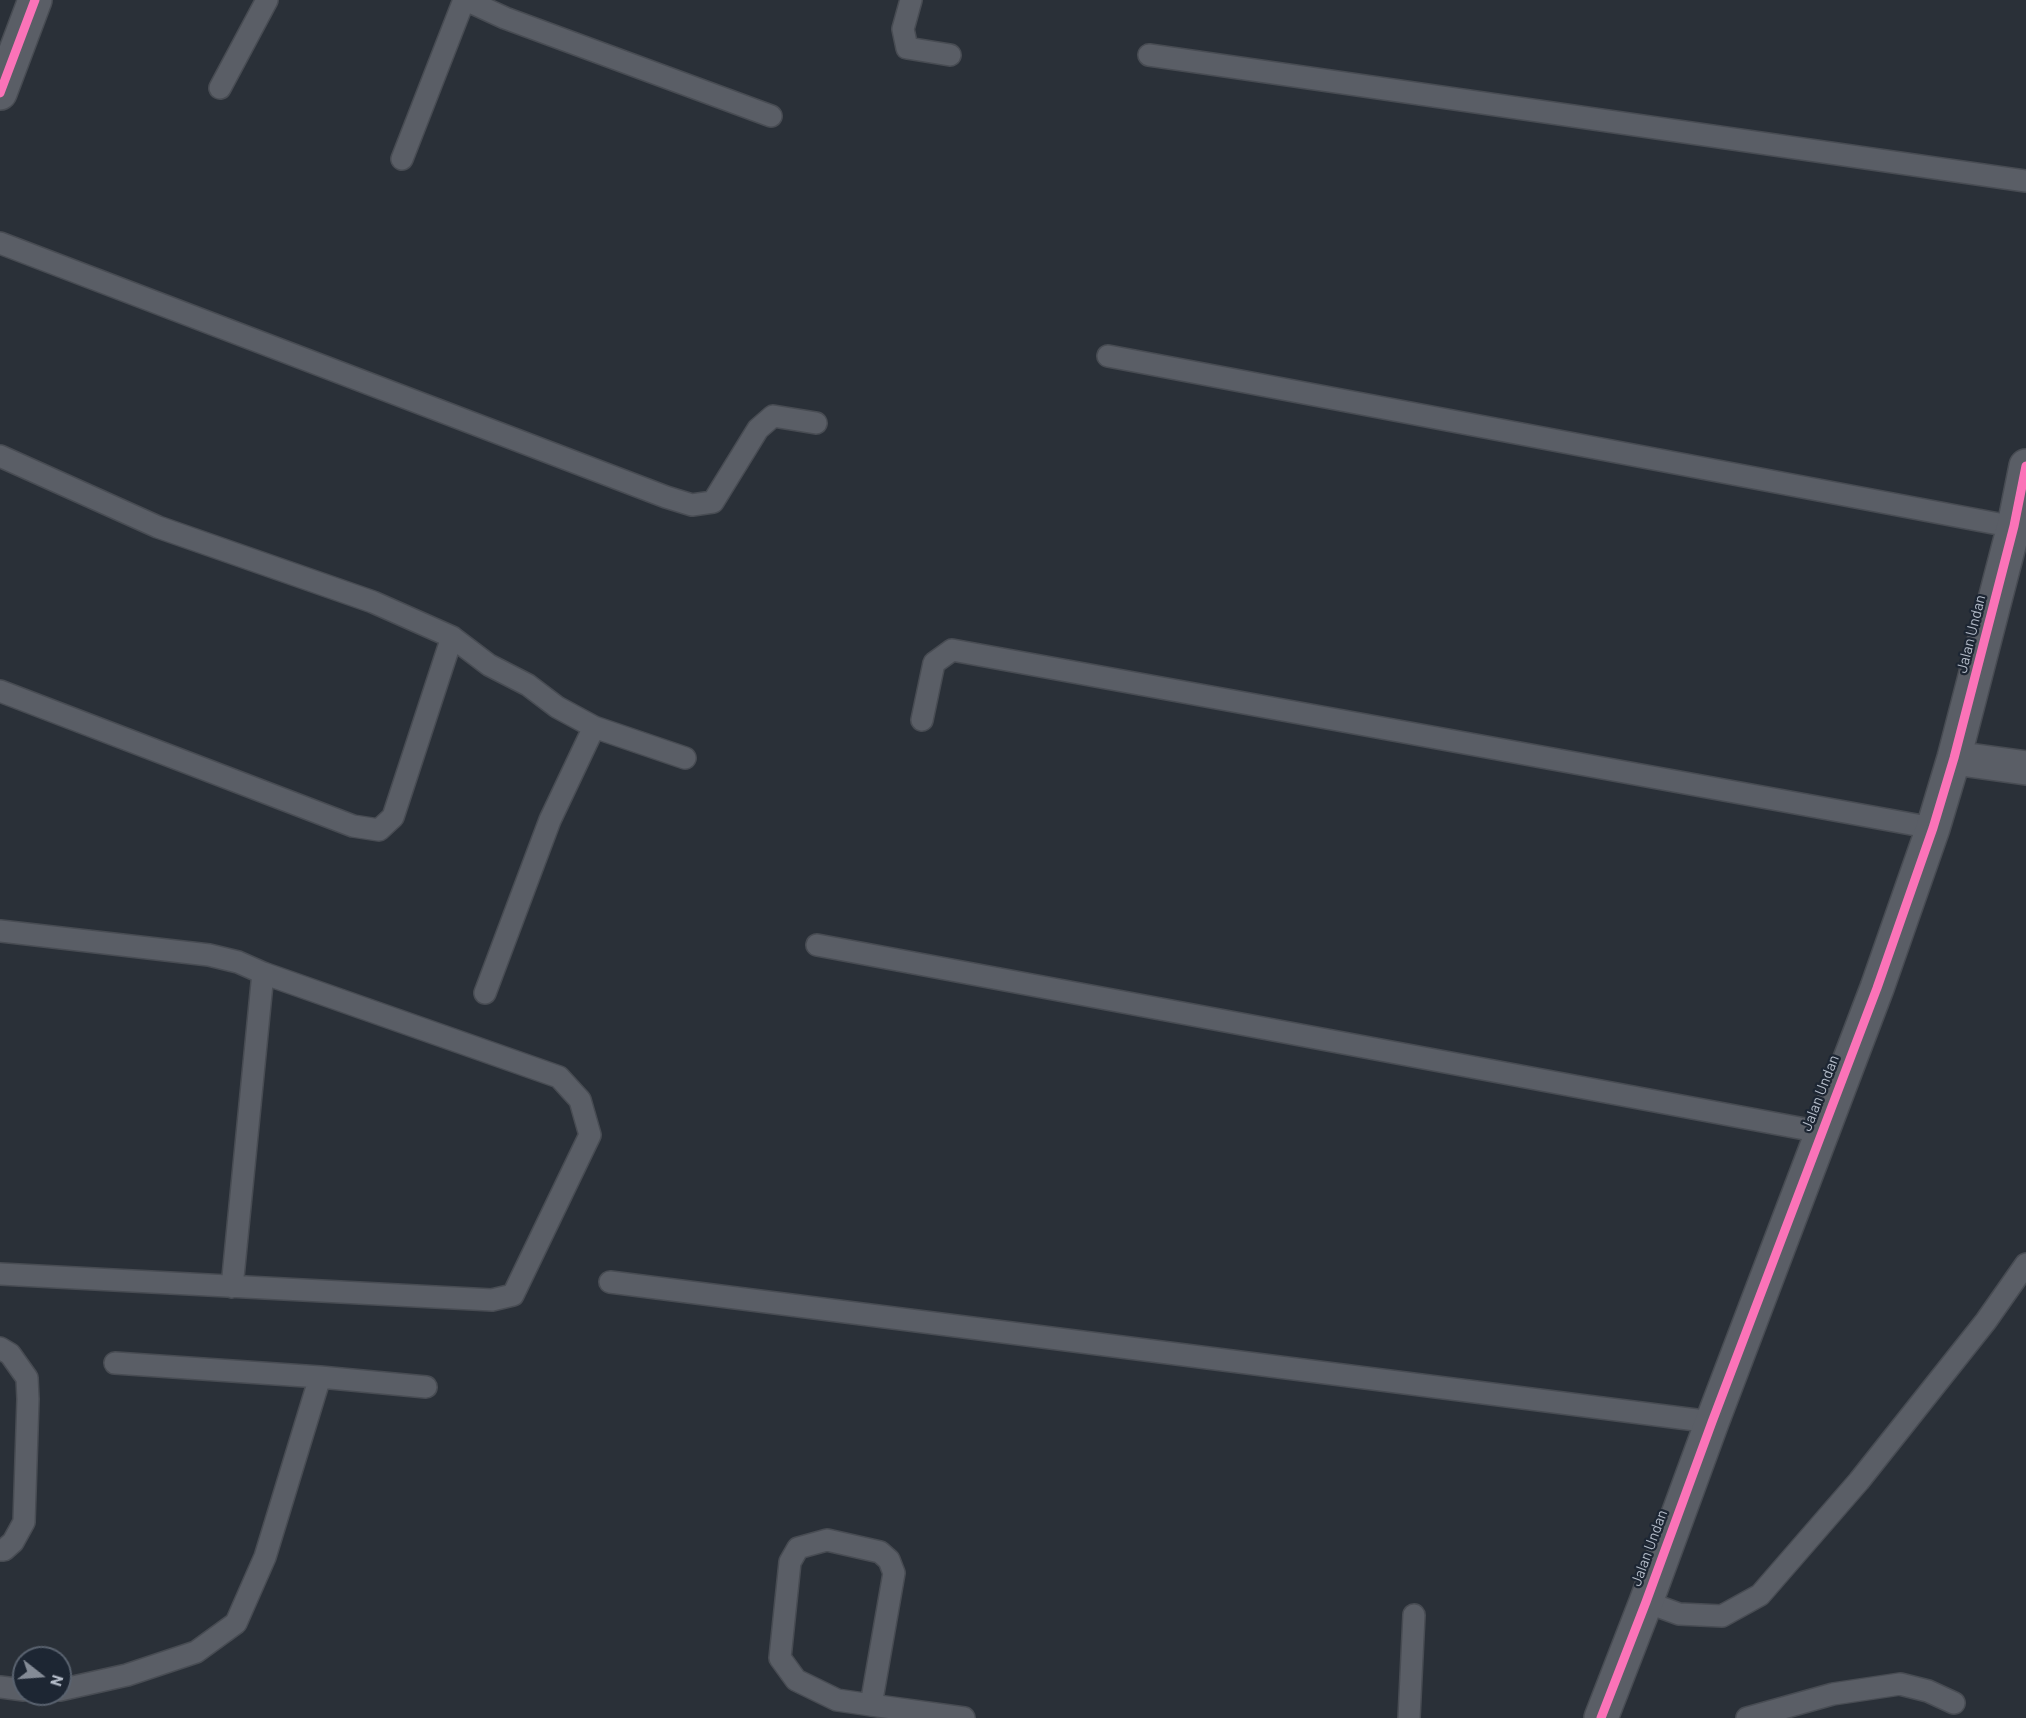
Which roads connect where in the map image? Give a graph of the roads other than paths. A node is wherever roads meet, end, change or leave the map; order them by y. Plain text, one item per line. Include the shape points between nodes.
1 (35, 0) edge
2 (267, 0) edge
3 (465, 0) edge
4 (911, 0) edge
5 (950, 55) dead end
6 (1149, 55) dead end
7 (220, 88) dead end
8 (0, 93) edge
9 (771, 116) dead end
10 (402, 159) dead end
11 (2026, 181) edge
12 (0, 243) edge
13 (1108, 356) dead end
14 (816, 423) dead end
15 (0, 456) edge
16 (2026, 466) edge
17 (2020, 528) edge
18 (452, 637) junction
19 (0, 691) edge
20 (922, 720) dead end
21 (594, 727) junction
22 (685, 758) dead end
23 (1954, 758) junction
24 (2026, 768) edge
25 (1933, 828) junction
26 (0, 931) edge
27 (817, 945) dead end
28 (263, 973) junction
29 (485, 993) dead end
30 (1821, 1132) junction
31 (2026, 1264) edge
32 (0, 1274) edge
33 (610, 1282) dead end
34 (232, 1287) junction
35 (0, 1348) edge
36 (115, 1363) dead end
37 (320, 1377) junction
38 (426, 1387) dead end
39 (1712, 1422) junction
40 (0, 1550) edge
41 (1646, 1602) junction
42 (1414, 1615) dead end
43 (72, 1687) edge
44 (1954, 1703) dead end
45 (871, 1705) junction
46 (964, 1718) edge
47 (1409, 1718) edge
48 (1601, 1718) edge
49 (1747, 1718) edge

1 - 8 street
2 - 7 lane
3 - 9 lane
3 - 10 lane
4 - 5 lane via 903,29 907,48
6 - 11 lane
12 - 14 lane via 692,505 713,502 758,429 773,417
13 - 17 lane
15 - 18 lane via 158,527 373,602
16 - 17 street, Jalan Undan
17 - 23 street, Jalan Undan
18 - 19 lane via 393,817 379,830 354,826
18 - 21 lane via 489,665
20 - 25 lane via 934,663 952,650
21 - 22 lane
21 - 29 lane via 550,820
23 - 24 street
23 - 25 street, Jalan Undan
25 - 30 street, Jalan Undan
26 - 28 lane via 209,955
27 - 30 lane
28 - 34 lane
28 - 34 lane via 559,1077 580,1100 590,1135 513,1295 464,1300
30 - 39 street, Jalan Undan
31 - 41 lane via 1986,1321 1859,1481 1760,1595 1722,1616 1679,1614
32 - 34 lane
33 - 39 lane
35 - 40 lane via 10,1354 27,1378 28,1399 24,1522 14,1542
36 - 37 lane
37 - 38 lane
37 - 43 lane via 265,1557 236,1623 196,1652 127,1675
39 - 41 street, Jalan Undan
41 - 48 street, Jalan Undan
42 - 47 lane
44 - 49 lane via 1900,1684 1833,1694
45 - 45 lane via 837,1700 796,1680 780,1658 790,1562 798,1548 827,1540 880,1552 889,1560 894,1573
45 - 46 lane

